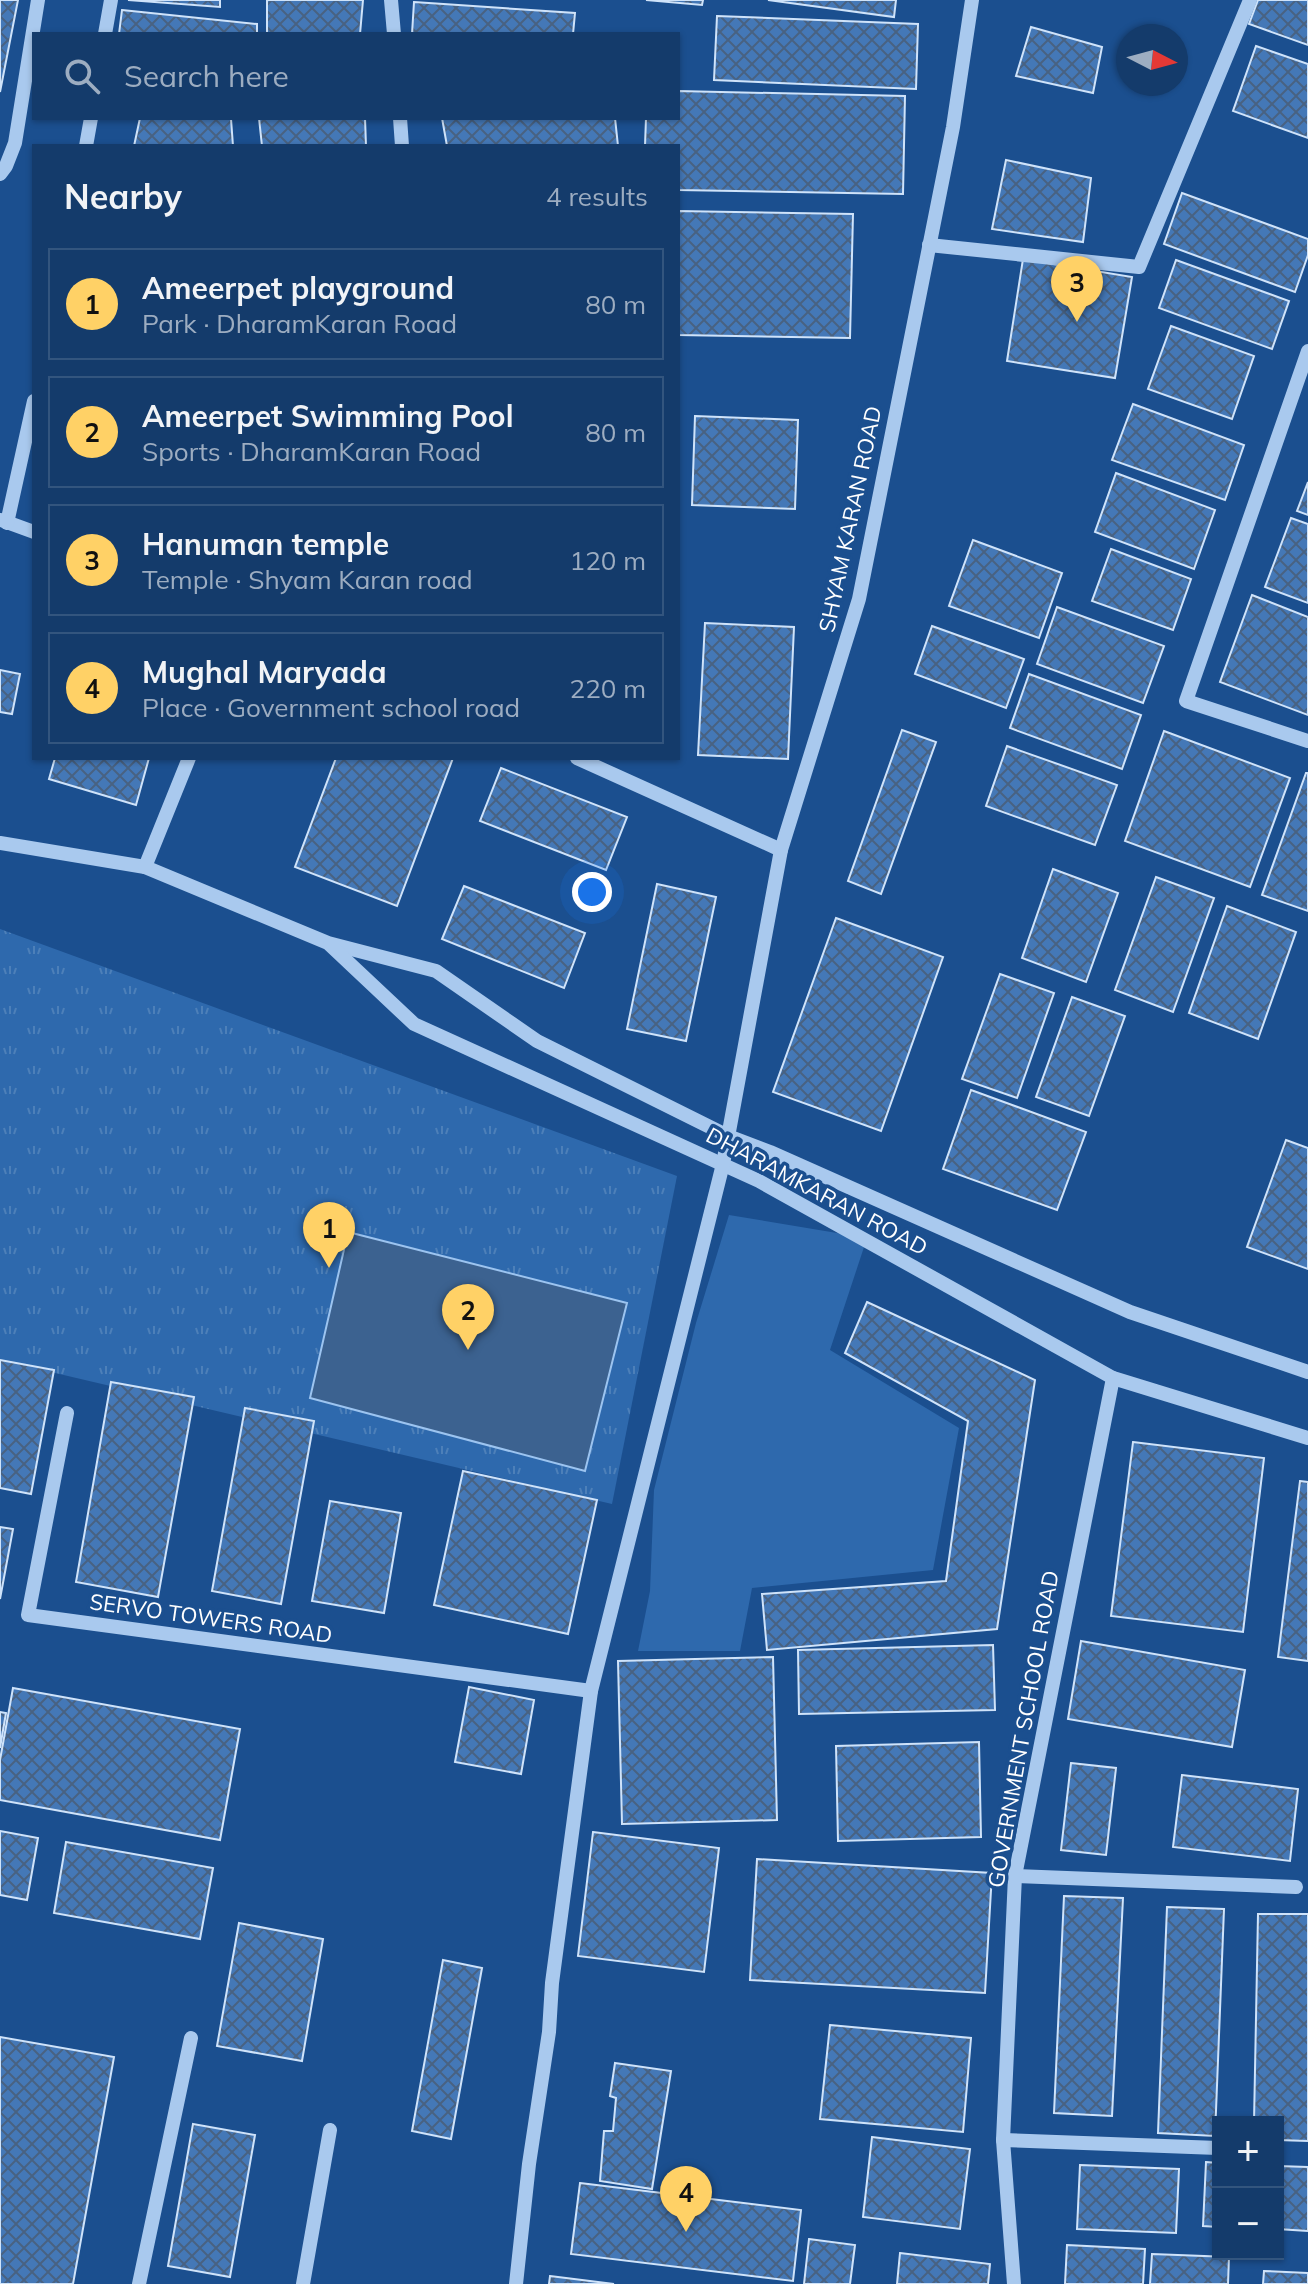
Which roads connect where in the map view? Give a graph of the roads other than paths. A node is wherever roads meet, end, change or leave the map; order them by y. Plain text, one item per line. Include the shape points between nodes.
1 (38, 0) edge
2 (111, 0) edge
3 (391, 0) edge
4 (972, 0) edge
5 (1250, 0) edge
6 (33, 32) edge
7 (105, 32) edge
8 (394, 32) edge
9 (32, 37) edge
10 (91, 120) edge
11 (400, 120) edge
12 (86, 144) edge
13 (402, 144) edge
14 (0, 174) edge
15 (929, 245) junction
16 (1308, 351) edge
17 (32, 409) edge
18 (4, 521) edge
19 (32, 531) edge
20 (1308, 741) edge
21 (188, 760) edge
22 (581, 760) edge
23 (0, 843) edge
24 (781, 850) junction
25 (145, 867) junction
26 (328, 943) junction
27 (728, 1136) junction
28 (723, 1164) junction
29 (1308, 1372) edge
30 (1113, 1378) junction
31 (67, 1413) dead end
32 (1308, 1438) edge
33 (591, 1691) junction
34 (1015, 1876) junction
35 (1296, 1887) dead end
36 (191, 2038) dead end
37 (330, 2130) dead end
38 (1003, 2140) junction
39 (1212, 2148) edge
40 (139, 2284) edge
41 (303, 2284) edge
42 (516, 2284) edge
43 (1014, 2284) edge

1 - 6 street
2 - 7 street
3 - 8 street
4 - 15 street, SHYAM KARAN ROAD
5 - 15 street via 1139,267
9 - 14 street via 15,143
10 - 12 street
11 - 13 street
15 - 24 street, SHYAM KARAN ROAD via 859,599
16 - 20 street via 1186,701
17 - 18 street
18 - 19 street
21 - 25 street
22 - 24 street
23 - 25 street, DHARAMKARAN ROAD
24 - 27 street, SHYAM KARAN ROAD
25 - 26 street, DHARAMKARAN ROAD
26 - 27 street, DHARAMKARAN ROAD via 436,971 537,1041
26 - 28 street, DHARAMKARAN ROAD via 414,1024
27 - 28 street, SHYAM KARAN ROAD
27 - 29 street, DHARAMKARAN ROAD via 1130,1312
28 - 30 street, DHARAMKARAN ROAD
28 - 33 street, SHYAM KARAN ROAD
30 - 32 street, DHARAMKARAN ROAD
30 - 34 street, GOVERNMENT SCHOOL ROAD
31 - 33 street, SERVO TOWERS ROAD via 28,1615
33 - 42 street, SHYAM KARAN ROAD
34 - 35 street
34 - 38 street, GOVERNMENT SCHOOL ROAD
36 - 40 street
37 - 41 street
38 - 39 street
38 - 43 street, GOVERNMENT SCHOOL ROAD

